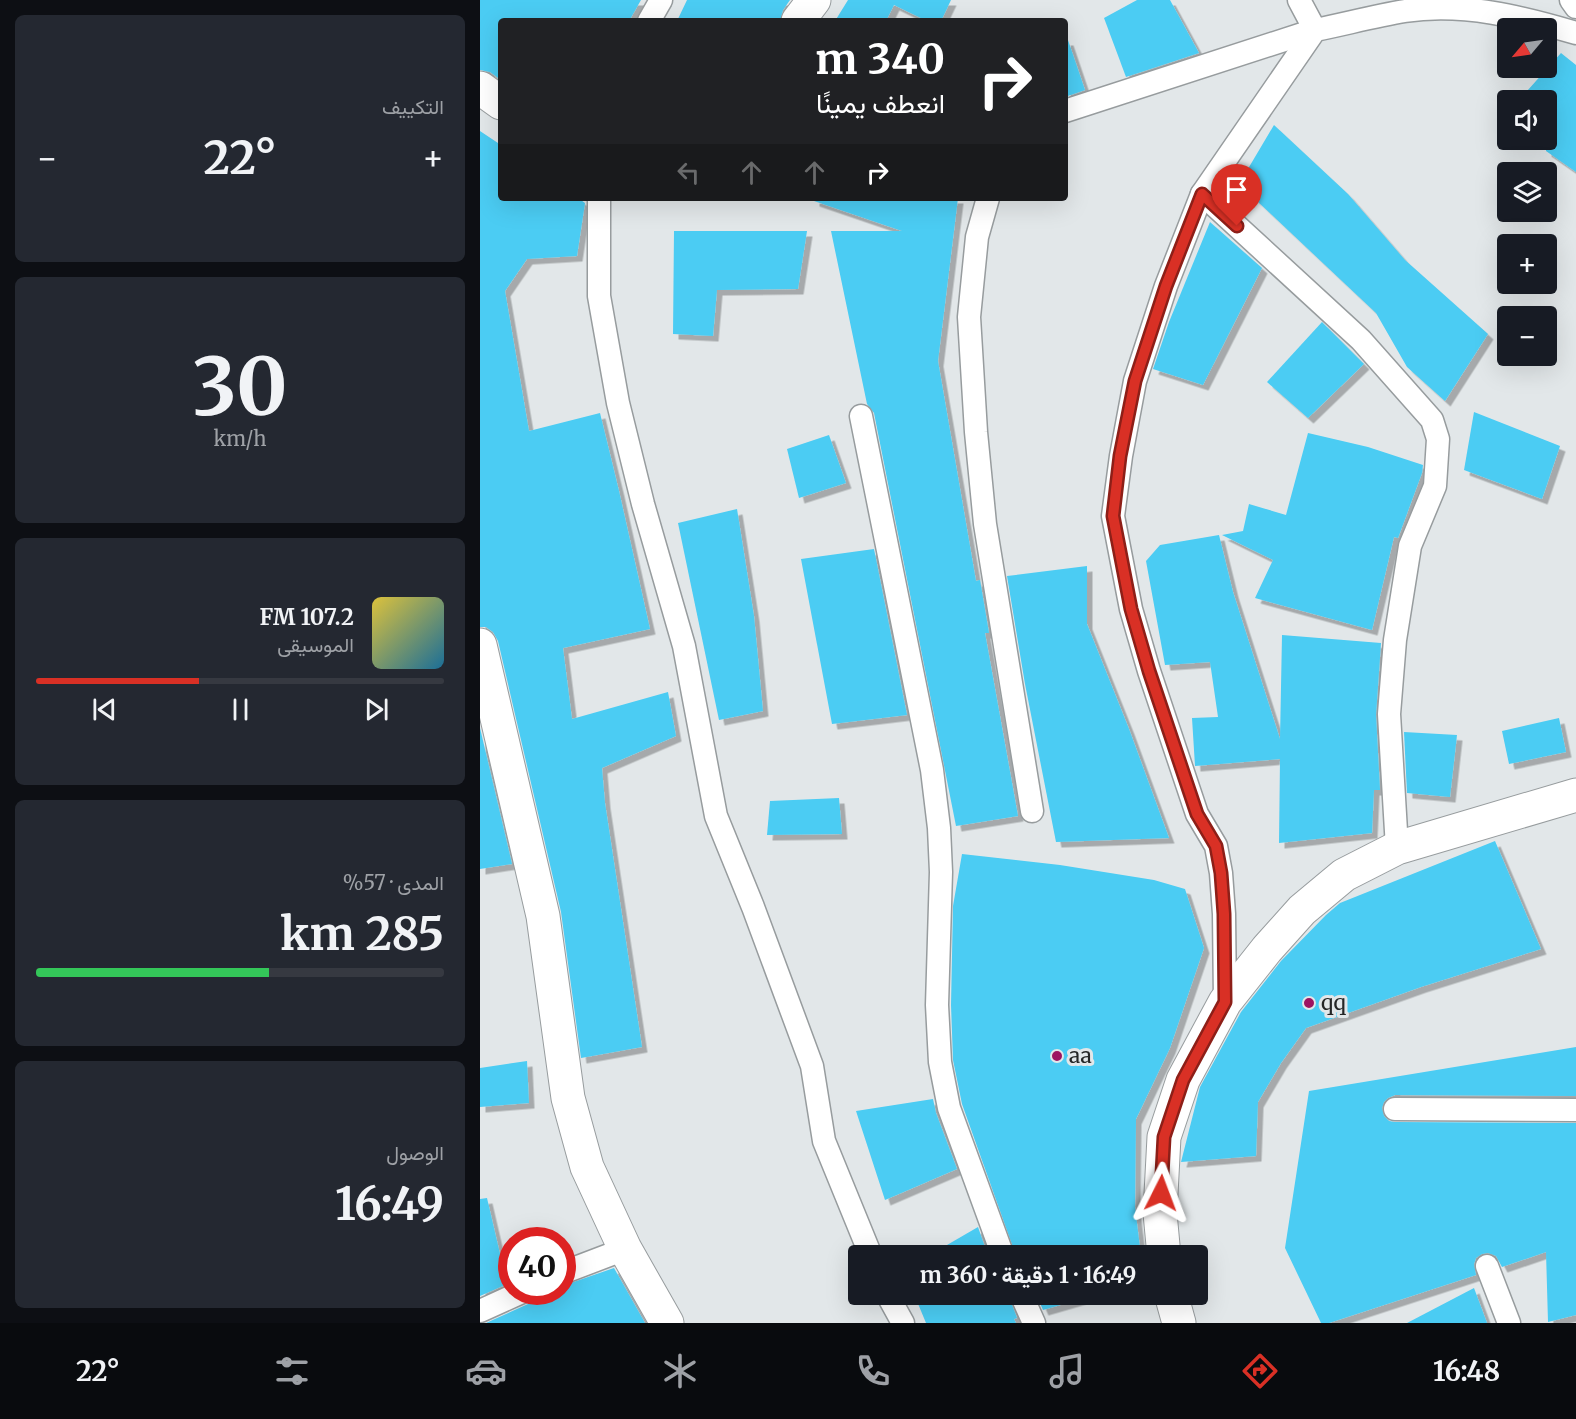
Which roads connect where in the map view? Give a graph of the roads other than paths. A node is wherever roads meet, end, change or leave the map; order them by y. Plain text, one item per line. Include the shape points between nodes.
1 (661, 0) edge
2 (814, 0) edge
3 (1299, 0) edge
4 (1572, 0) edge
5 (1576, 7) edge
6 (651, 18) edge
7 (800, 18) edge
8 (1315, 30) junction
9 (1576, 33) edge
10 (480, 88) edge
11 (498, 101) edge
12 (1068, 110) edge
13 (1202, 194) junction
14 (599, 201) edge
15 (987, 201) edge
16 (861, 416) dead end
17 (480, 645) edge
18 (1576, 795) edge
19 (1032, 811) dead end
20 (1397, 848) junction
21 (1225, 1002) junction
22 (1395, 1110) dead end
23 (1576, 1110) edge
24 (867, 1245) edge
25 (999, 1245) edge
26 (1163, 1245) edge
27 (625, 1249) junction
28 (1487, 1266) dead end
29 (576, 1268) edge
30 (498, 1303) edge
31 (893, 1305) edge
32 (1026, 1305) edge
33 (1174, 1305) edge
34 (480, 1311) edge
35 (667, 1323) edge
36 (903, 1323) edge
37 (1034, 1323) edge
38 (1179, 1323) edge
39 (1509, 1323) edge

1 - 6 street
2 - 7 street
3 - 8 street
4 - 5 street
8 - 9 street via 1407,10 1464,9 1539,22
8 - 12 street
8 - 13 street
10 - 11 street
13 - 20 street via 1361,340 1432,420 1438,439 1435,486 1410,546 1395,639 1389,714
13 - 21 street via 1135,381 1113,516 1131,609 1149,671 1197,814 1216,846 1224,914
14 - 24 street via 599,296 618,403 684,646 716,816 812,1066 824,1141
15 - 19 street via 977,237 969,317 976,432 985,524
16 - 25 street via 932,770 941,872 939,1062 949,1108
17 - 27 street via 543,916 568,1098 587,1167
18 - 20 street
20 - 21 street via 1344,875 1302,909
21 - 26 street via 1183,1080 1164,1137 1160,1213
22 - 23 street
27 - 29 street
27 - 35 street
28 - 39 street
30 - 34 street
31 - 36 street
32 - 37 street
33 - 38 street

